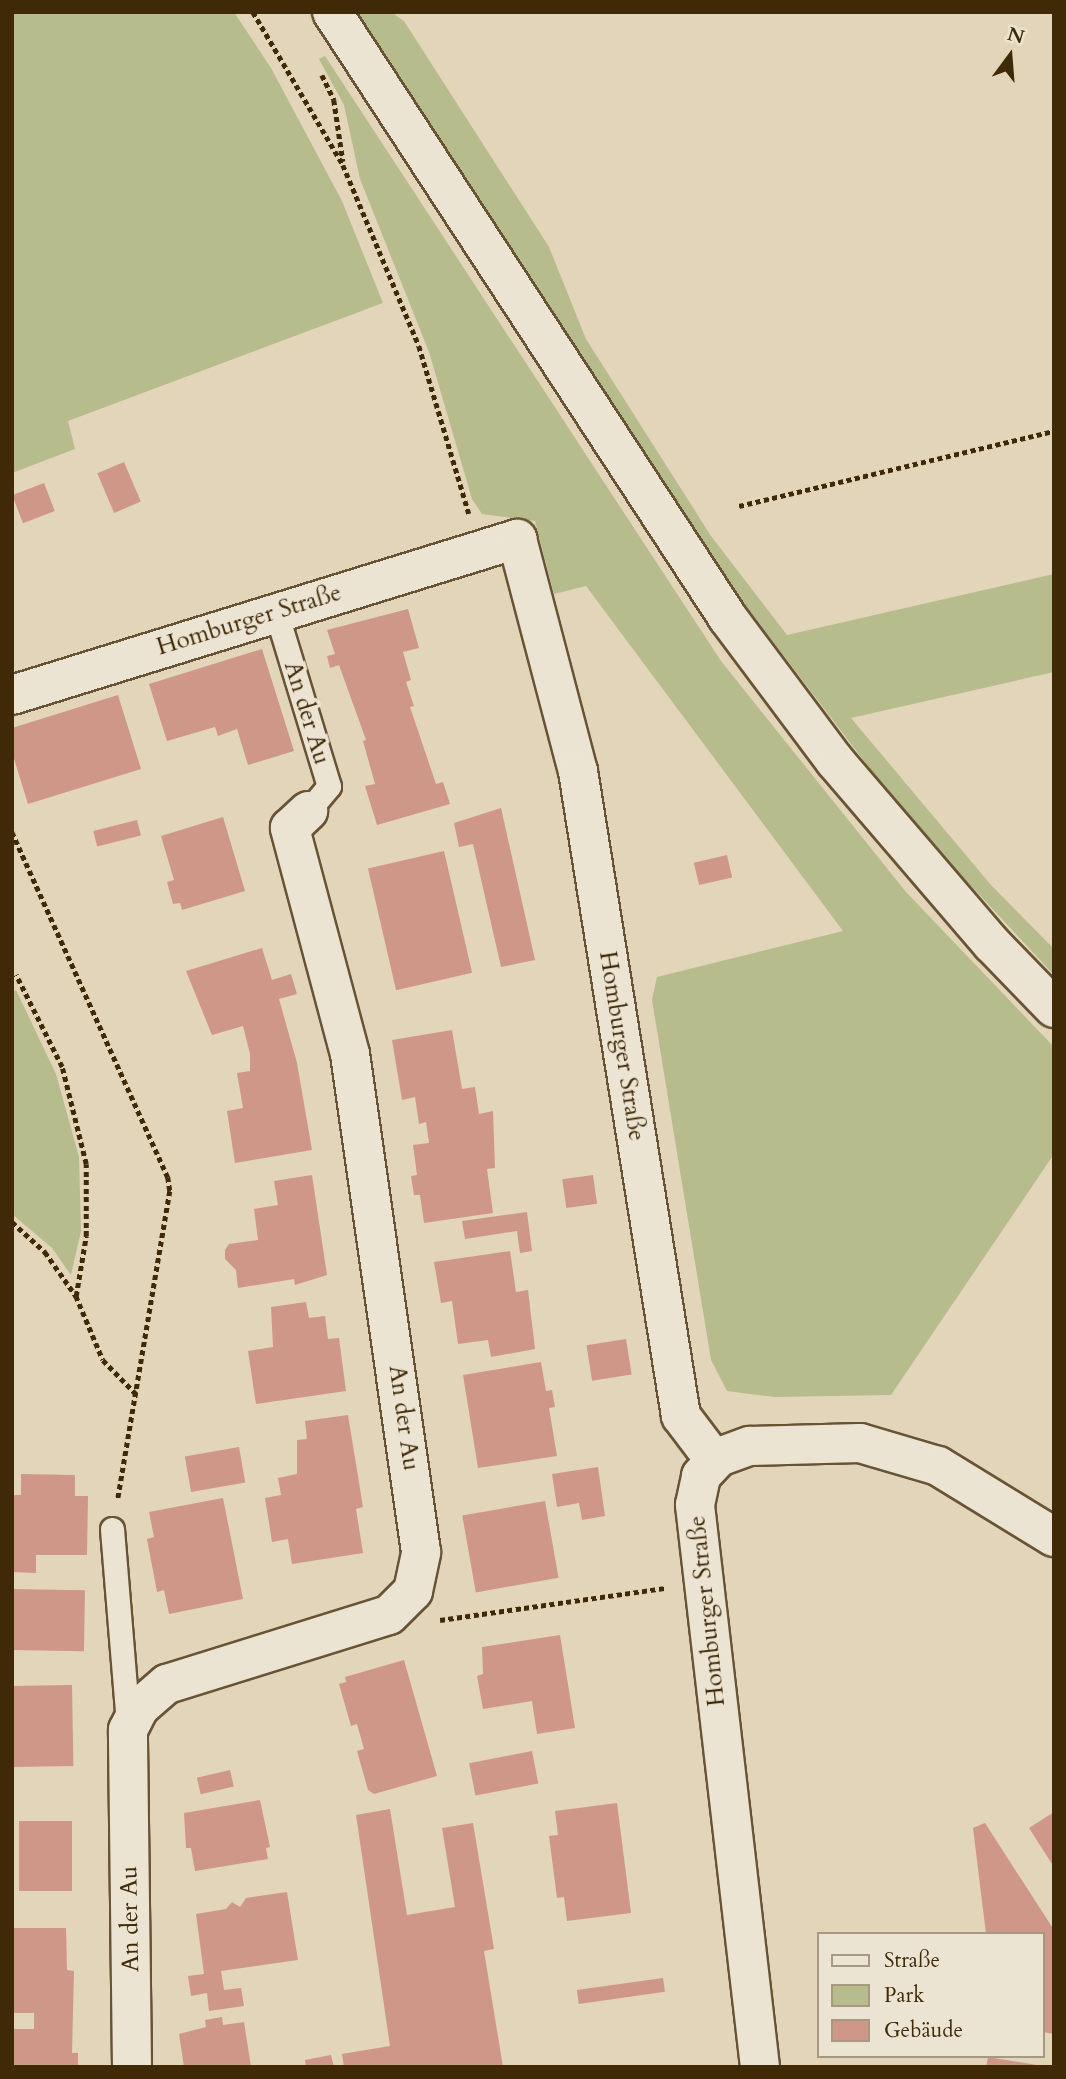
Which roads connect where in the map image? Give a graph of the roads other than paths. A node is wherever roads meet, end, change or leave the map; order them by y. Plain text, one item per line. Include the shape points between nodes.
1 (332, 12) edge
2 (276, 612) junction
3 (12, 695) edge
4 (307, 811) joint
5 (1054, 1008) edge
6 (715, 1461) junction
7 (113, 1529) road end
8 (1054, 1537) edge
9 (128, 1730) junction
10 (132, 2067) edge
11 (760, 2067) edge

1 - 5 street via 728,618 835,761
2 - 3 street, Homburger Straße
2 - 4 lane, An der Au via 329,786
2 - 6 street, Homburger Straße via 517,539 578,771 681,1416
4 - 9 street, An der Au via 290,828 337,990 350,1054 420,1531 413,1591 388,1615 167,1684 139,1708
6 - 8 street via 750,1446 773,1443 860,1443 900,1452 979,1488
6 - 11 street, Homburger Straße via 701,1476 695,1505
7 - 9 lane
9 - 10 street, An der Au

